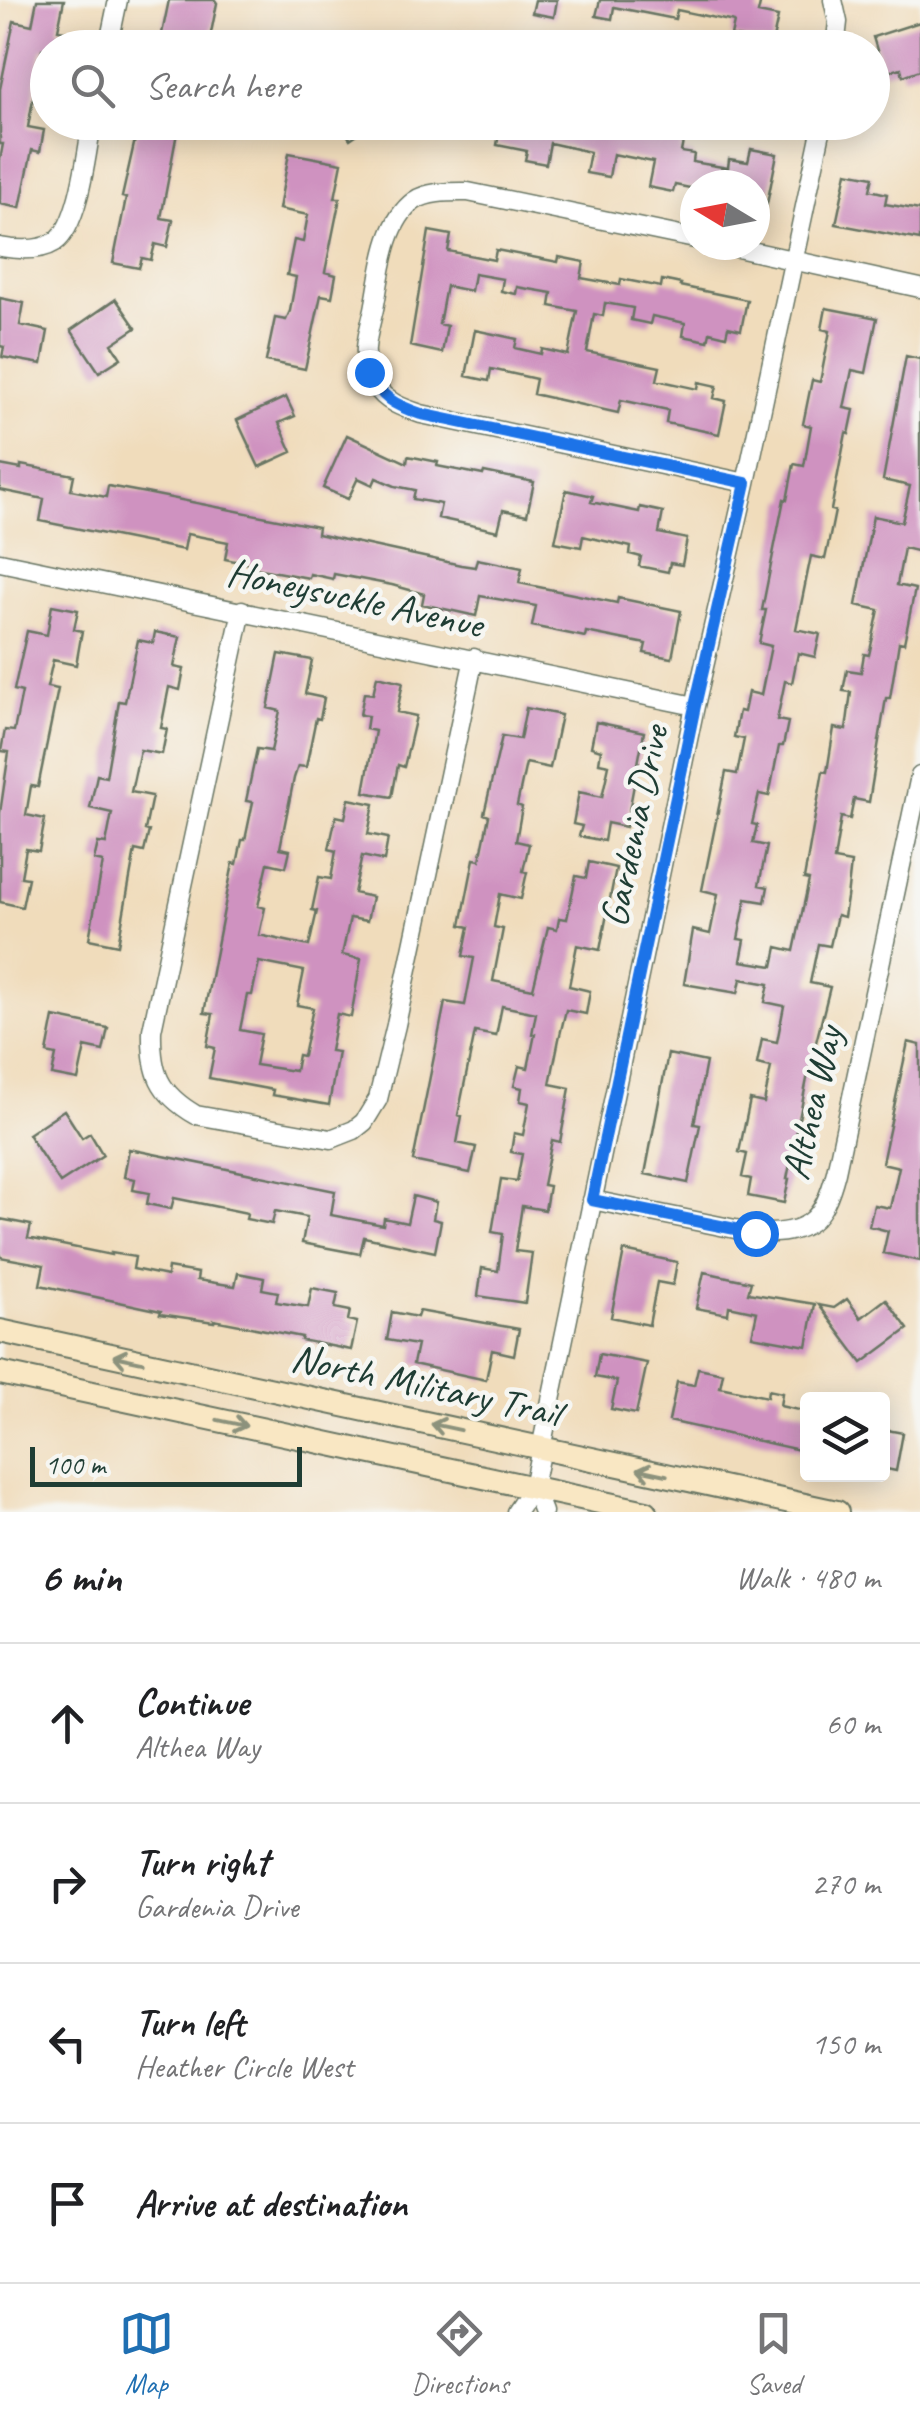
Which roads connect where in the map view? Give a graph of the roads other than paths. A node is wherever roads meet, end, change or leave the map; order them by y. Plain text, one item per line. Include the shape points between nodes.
1 (118, 0) edge
2 (833, 0) edge
3 (112, 30) edge
4 (837, 30) edge
5 (88, 140) edge
6 (819, 140) edge
7 (680, 236) edge
8 (0, 247) edge
9 (770, 255) edge
10 (794, 260) junction
11 (920, 288) edge
12 (746, 483) junction
13 (0, 562) edge
14 (242, 610) junction
15 (474, 658) junction
16 (695, 706) junction
17 (920, 776) edge
18 (592, 1200) junction
19 (0, 1331) edge
20 (0, 1373) edge
21 (542, 1448) junction
22 (533, 1488) junction
23 (516, 1512) edge
24 (543, 1512) edge
25 (646, 1512) edge
26 (837, 1512) edge

1 - 3 street
2 - 4 street
5 - 8 street via 67,230 41,247
6 - 10 street, Gardenia Drive
7 - 12 street via 468,192 416,199 393,230 365,350 369,372 398,406 421,414
9 - 10 street
10 - 11 street
10 - 12 street, Gardenia Drive
12 - 16 street, Gardenia Drive
13 - 14 street, Honeysuckle Avenue
14 - 15 street, Honeysuckle Avenue
14 - 15 street via 152,1030 156,1075 196,1115 331,1139 364,1122 378,1099
15 - 16 street, Honeysuckle Avenue
16 - 18 street, Gardenia Drive
17 - 18 street, Althea Way via 836,1172 820,1213 798,1230 755,1233
18 - 21 street, Gardenia Drive
21 -> 19 main road, North Military Trail
20 -> 22 main road, North Military Trail
21 - 22 street, Gardenia Drive
26 -> 21 main road, North Military Trail
22 - 23 street, Gardenia Drive
22 - 24 street
22 - 25 main road, North Military Trail

